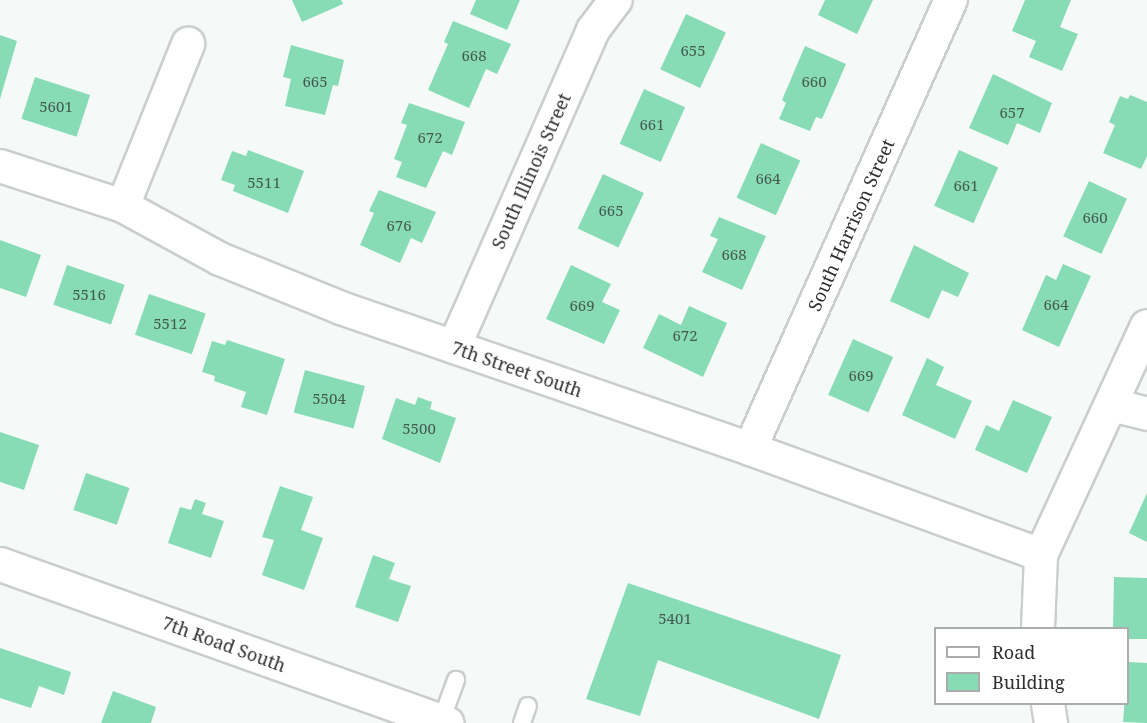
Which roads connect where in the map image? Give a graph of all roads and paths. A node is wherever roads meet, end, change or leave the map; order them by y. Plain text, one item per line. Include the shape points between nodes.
1 (616, 0) edge
2 (951, 0) edge
3 (188, 44) dead end
4 (0, 166) edge
5 (123, 207) junction
6 (1147, 326) edge
7 (454, 347) junction
8 (1112, 405) junction
9 (1147, 414) edge
10 (750, 449) junction
11 (1041, 555) junction
12 (0, 564) edge
13 (1038, 627) edge
14 (456, 680) dead end
15 (528, 705) dead end
16 (1048, 705) edge
17 (444, 722) edge
18 (522, 723) edge
19 (1051, 723) edge

1 - 7 street, South Illinois Street via 593,30
2 - 10 street, South Harrison Street
3 - 5 street
4 - 5 street, 7th Street South
5 - 7 street, 7th Street South via 220,259 341,308
6 - 8 street
7 - 10 street, 7th Street South
8 - 9 street
8 - 11 street
10 - 11 street, 7th Street South
11 - 13 street
12 - 17 street, 7th Road South
14 - 17 lane
15 - 18 lane
16 - 19 street

